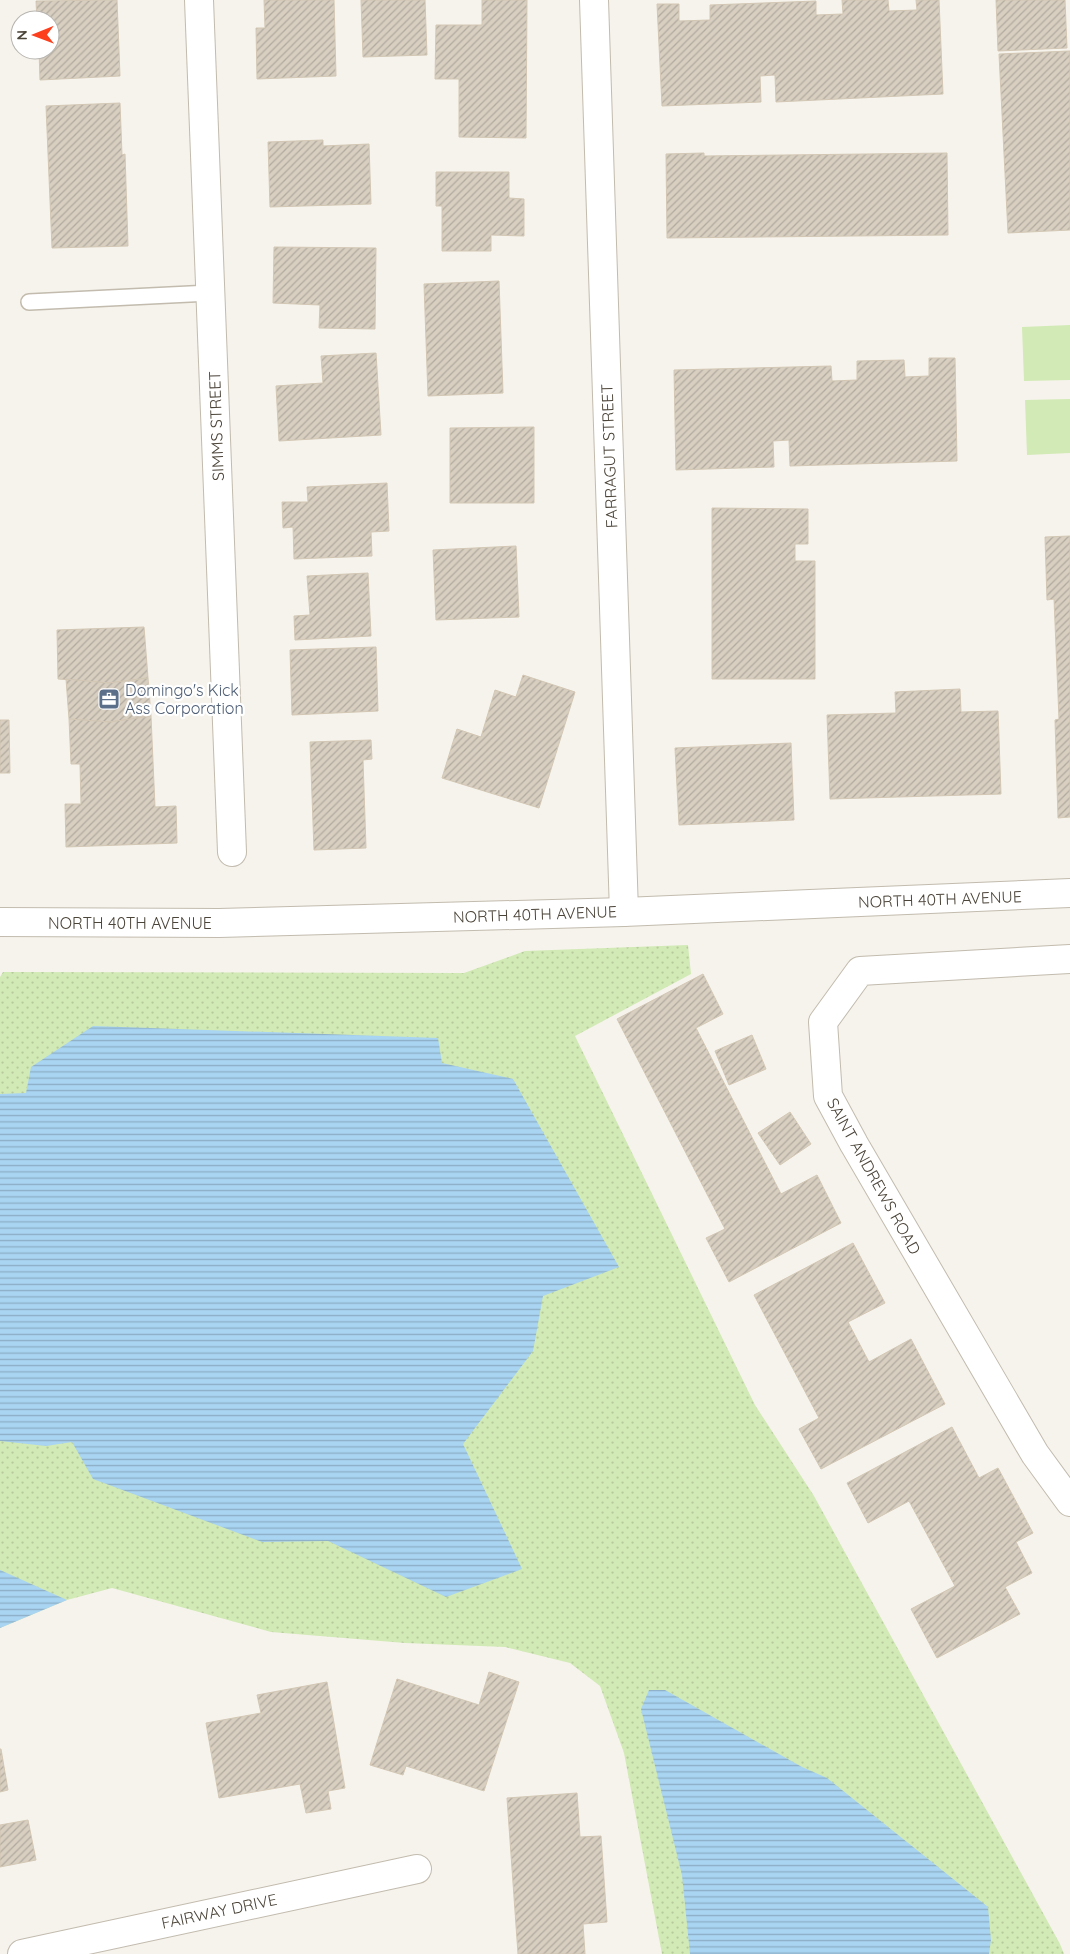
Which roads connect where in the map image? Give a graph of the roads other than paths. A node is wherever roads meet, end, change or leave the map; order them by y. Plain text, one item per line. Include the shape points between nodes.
1 (199, 0) edge
2 (594, 0) edge
3 (210, 293) junction
4 (29, 302) dead end
5 (232, 852) dead end
6 (1070, 893) edge
7 (624, 912) junction
8 (0, 922) edge
9 (1070, 959) edge
10 (1070, 1502) edge
11 (417, 1869) dead end
12 (22, 1954) edge

1 - 3 street, SIMMS STREET
2 - 7 street, FARRAGUT STREET
3 - 4 lane
3 - 5 street, SIMMS STREET
6 - 7 street, NORTH 40TH AVENUE
7 - 8 street, NORTH 40TH AVENUE via 219,923
9 - 10 street, SAINT ANDREWS ROAD via 860,971 823,1022 828,1096 1035,1454
11 - 12 street, FAIRWAY DRIVE

